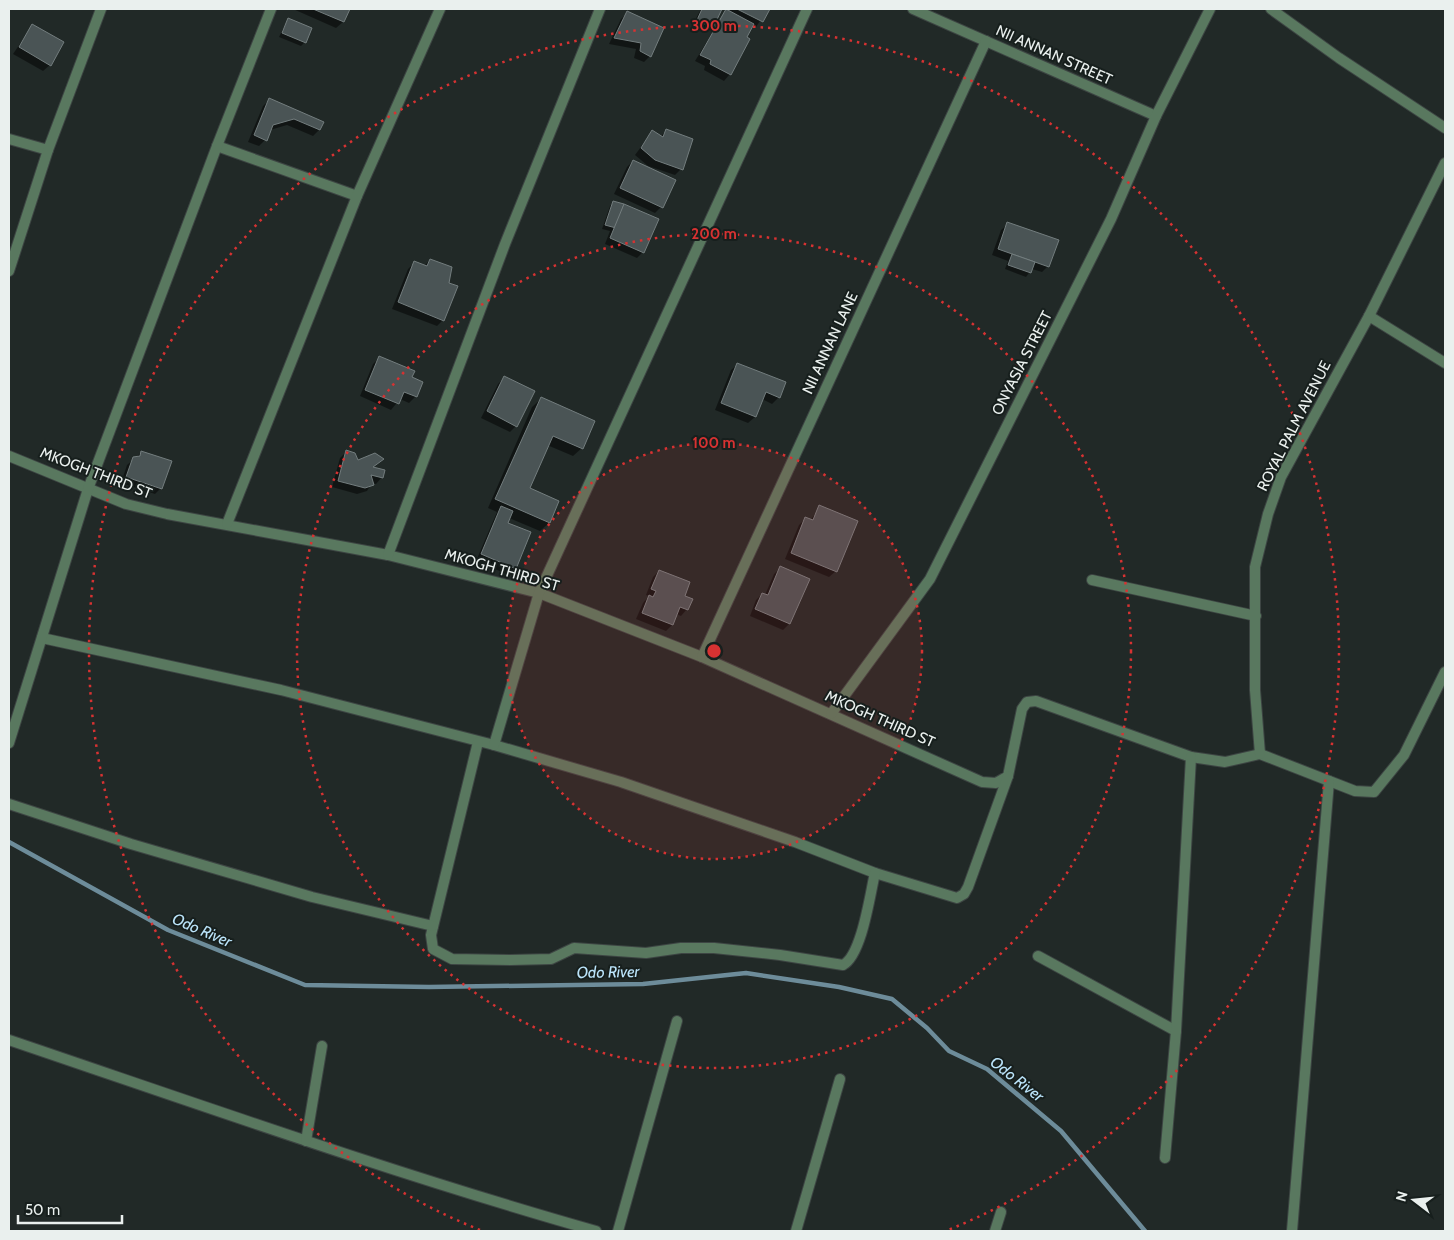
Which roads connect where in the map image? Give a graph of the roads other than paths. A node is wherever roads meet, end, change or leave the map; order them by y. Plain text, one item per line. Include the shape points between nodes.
1 (101, 9) edge
2 (271, 9) edge
3 (440, 9) edge
4 (600, 9) edge
5 (807, 9) edge
6 (913, 9) edge
7 (1210, 9) edge
8 (1271, 9) edge
9 (986, 42) junction
10 (1156, 116) junction
11 (1445, 128) edge
12 (9, 139) edge
13 (217, 146) junction
14 (48, 150) junction
15 (1445, 163) edge
16 (357, 196) junction
17 (9, 271) edge
18 (1369, 316) junction
19 (1445, 363) edge
20 (9, 456) edge
21 (88, 489) junction
22 (227, 524) junction
23 (388, 554) junction
24 (1092, 580) dead end
25 (539, 593) junction
26 (1256, 616) junction
27 (42, 638) junction
28 (702, 657) junction
29 (1445, 672) edge
30 (830, 714) junction
31 (478, 742) junction
32 (9, 744) edge
33 (494, 745) junction
34 (1260, 754) junction
35 (1191, 757) junction
36 (1008, 776) junction
37 (1329, 781) junction
38 (9, 804) edge
39 (875, 873) junction
40 (434, 926) junction
41 (1038, 956) dead end
42 (677, 1021) dead end
43 (1176, 1032) junction
44 (9, 1040) edge
45 (322, 1046) dead end
46 (840, 1079) dead end
47 (306, 1141) junction
48 (1165, 1158) dead end
49 (1001, 1212) dead end
50 (596, 1231) edge
51 (618, 1231) edge
52 (796, 1231) edge
53 (995, 1231) edge
54 (1292, 1231) edge

1 - 14 street
2 - 13 street
3 - 16 street
4 - 23 street via 505,244
5 - 25 street
6 - 9 street, NII ANNAN STREET
7 - 10 street, ONYASIA STREET
8 - 11 street
9 - 10 street, NII ANNAN STREET
9 - 28 street, NII ANNAN LANE
10 - 30 street, ONYASIA STREET via 1111,219 930,579
12 - 14 street
13 - 16 street
13 - 21 street
14 - 17 street
15 - 18 street, ROYAL PALM AVENUE
16 - 22 street
18 - 19 street
18 - 26 street, ROYAL PALM AVENUE via 1281,478 1268,514 1256,567
20 - 21 street, MKOGH THIRD ST
21 - 22 street, MKOGH THIRD ST via 126,504
21 - 27 street
22 - 23 street, MKOGH THIRD ST
23 - 25 street, MKOGH THIRD ST
24 - 26 street
25 - 28 street, MKOGH THIRD ST
25 - 33 street
26 - 34 street, ROYAL PALM AVENUE via 1255,690
27 - 31 street via 280,690
27 - 32 street
28 - 30 street, MKOGH THIRD ST
29 - 37 street via 1404,754 1374,792 1355,791
30 - 36 street, MKOGH THIRD ST via 982,782 996,783
31 - 33 street
31 - 40 street
33 - 39 street via 621,782
34 - 35 street via 1224,762
34 - 37 street
35 - 36 street via 1036,701 1028,702 1022,709
35 - 43 street
36 - 39 street via 964,894 957,898
37 - 54 street
38 - 40 street via 312,897
39 - 40 street via 858,945 843,965 706,948 646,952 574,948 551,959 452,960 433,949 431,935
41 - 43 street
42 - 51 street
43 - 48 street
44 - 47 street
45 - 47 street
46 - 52 street
47 - 50 street via 499,1204
49 - 53 street

